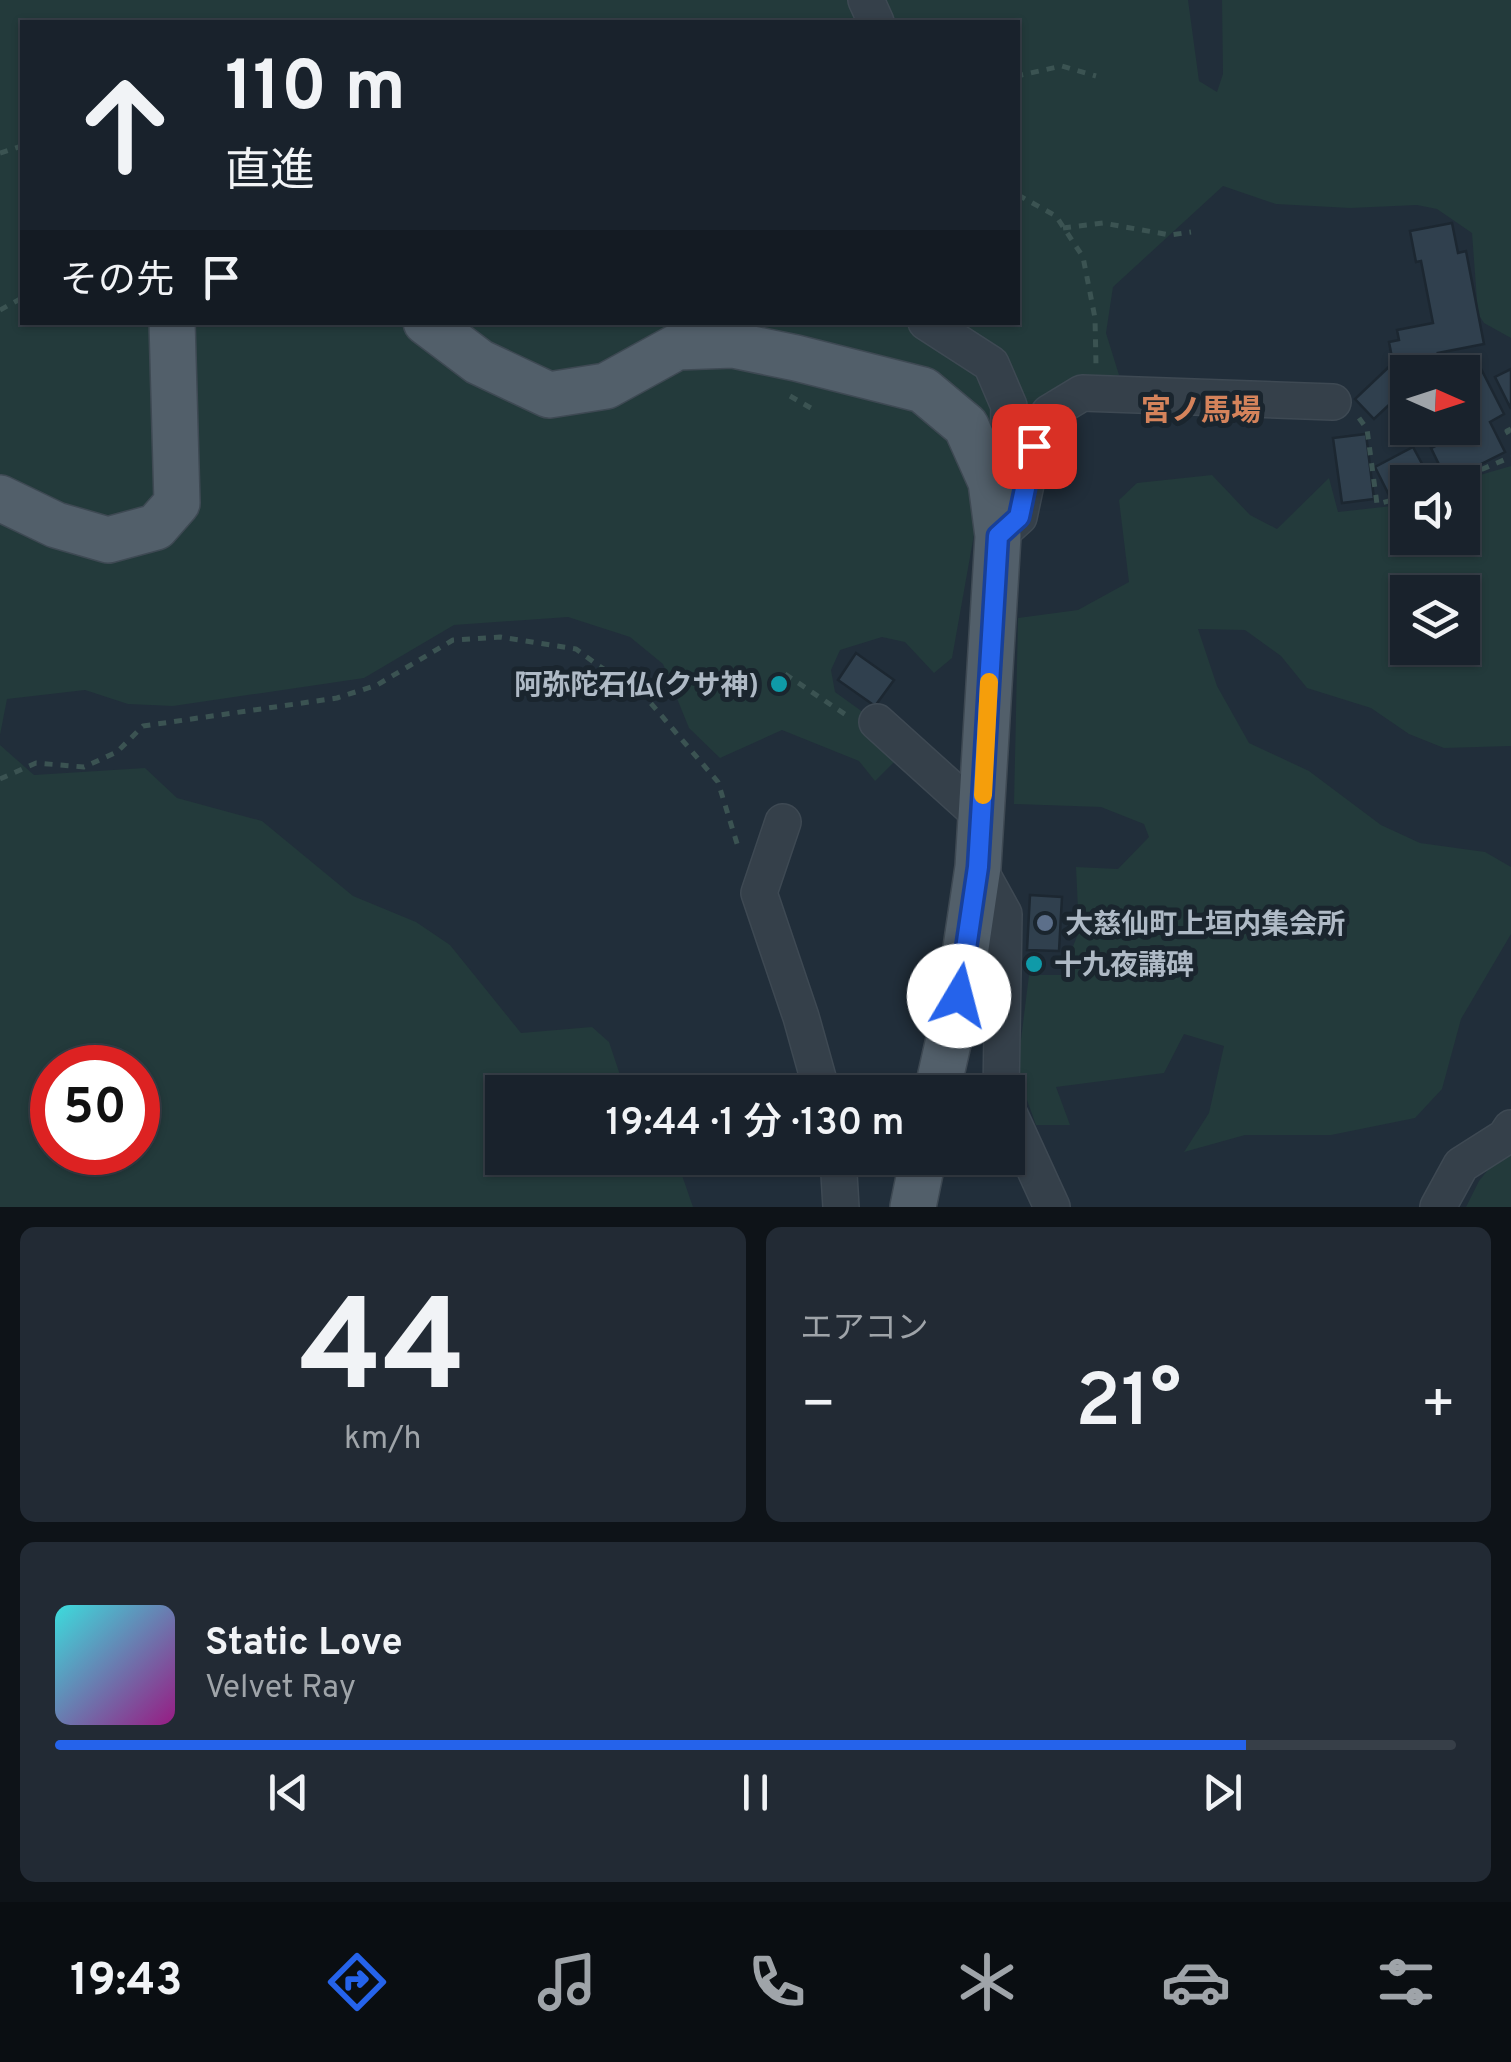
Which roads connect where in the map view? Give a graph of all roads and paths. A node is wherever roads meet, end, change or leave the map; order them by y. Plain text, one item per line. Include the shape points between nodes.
1 (1020, 76) edge
2 (1096, 76) dead end
3 (1020, 196) edge
4 (1064, 228) junction
5 (1192, 232) dead end
6 (172, 325) edge
7 (430, 325) edge
8 (931, 325) edge
9 (1096, 394) junction
10 (1333, 402) joint
11 (1511, 428) edge
12 (1511, 438) edge
13 (1511, 457) edge
14 (1480, 470) edge
15 (991, 482) junction
16 (0, 498) edge
17 (1390, 501) edge
18 (998, 536) junction
19 (877, 722) dead end
20 (0, 779) edge
21 (981, 816) junction
22 (783, 822) dead end
23 (978, 867) junction
24 (759, 894) junction
25 (817, 1075) edge
26 (942, 1075) edge
27 (1002, 1075) edge
28 (1511, 1128) edge
29 (1025, 1148) edge
30 (839, 1175) edge
31 (920, 1175) edge
32 (842, 1207) edge
33 (913, 1207) edge
34 (1052, 1207) edge
35 (1438, 1207) edge

1 - 2 path via 1062,66
3 - 4 path via 1056,216
4 - 5 path via 1103,224 1170,236
4 - 9 path via 1084,257 1095,318
6 - 16 main road via 177,503 156,527 108,540
7 - 15 main road via 479,362 549,395 606,386 677,347 733,345 923,390 966,426
8 - 15 street via 992,364 1009,406 1008,440
9 - 10 street
9 - 18 street via 1082,393 1050,413 1034,446 1019,517
10 - 17 path via 1348,404 1367,429 1378,504
11 - 12 path
13 - 14 path
15 - 18 main road
18 - 21 main road
19 - 21 street
20 - 24 path via 36,764 84,767 117,752 143,726 338,698 377,685 453,640 551,644 576,649 643,694 680,736 718,782
21 - 23 main road
22 - 24 street
23 - 26 main road
23 - 27 street via 1004,914
24 - 25 street
28 - 35 street via 1461,1166
29 - 34 street
30 - 32 street
31 - 33 main road

